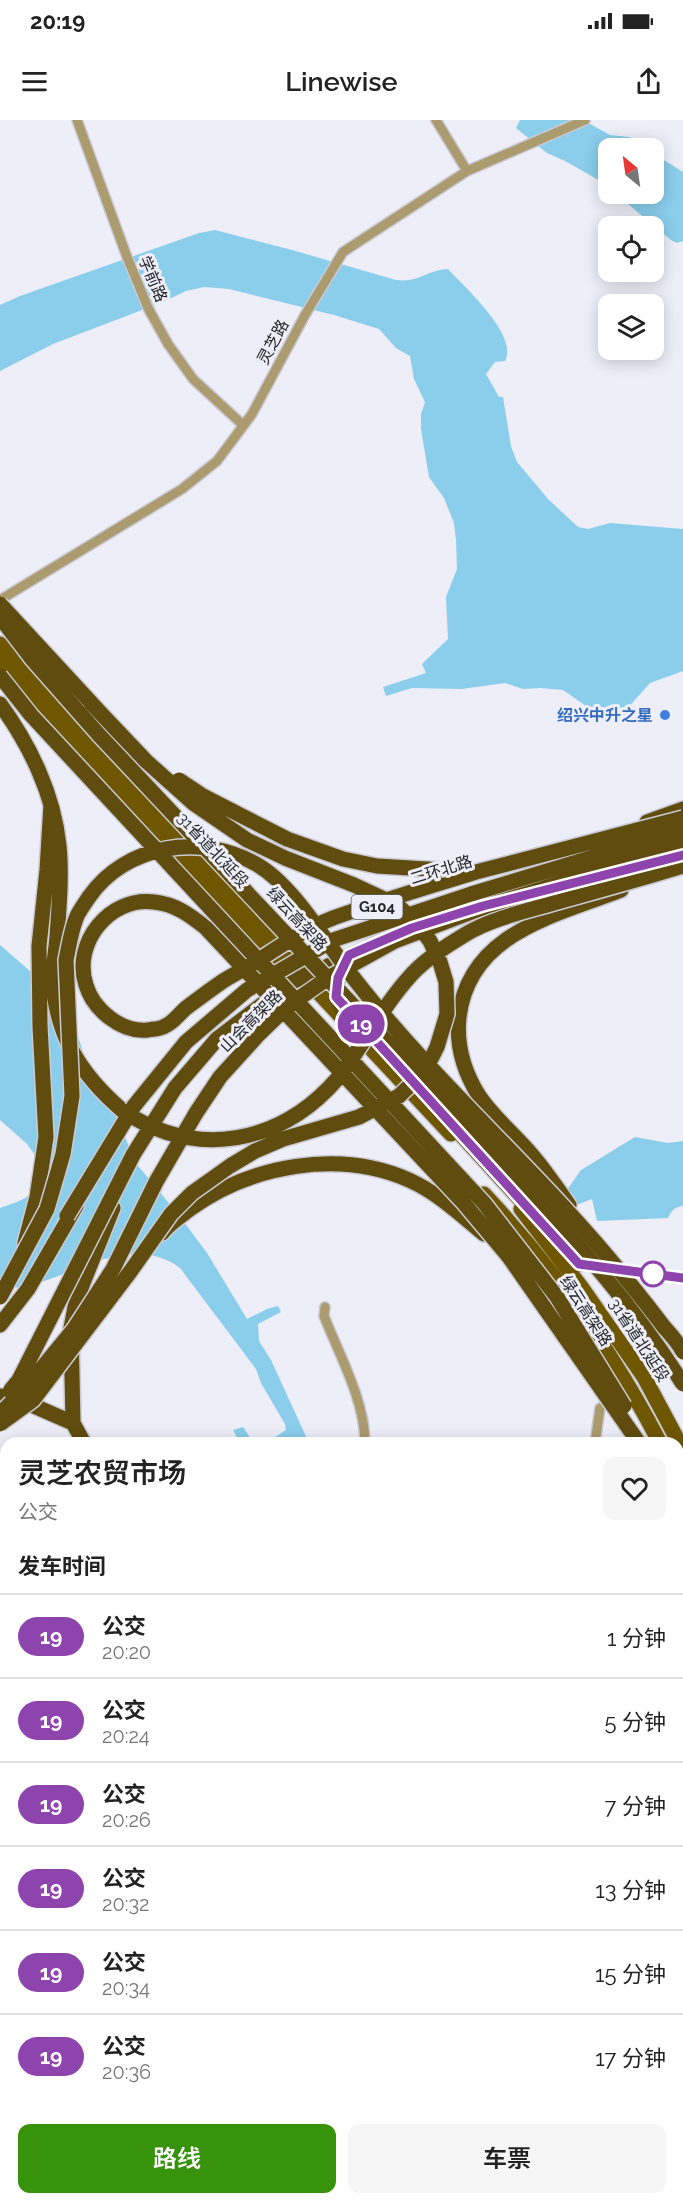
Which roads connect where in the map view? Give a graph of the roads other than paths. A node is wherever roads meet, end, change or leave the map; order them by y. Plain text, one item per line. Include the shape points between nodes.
1 (76, 120) edge
2 (436, 120) edge
3 (585, 120) edge
4 (467, 171) junction
5 (243, 425) junction
6 (0, 602) edge
7 (0, 617) edge
8 (0, 644) edge
9 (0, 662) edge
10 (0, 676) edge
11 (91, 703) junction
12 (0, 704) edge
13 (51, 805) junction
14 (683, 809) edge
15 (683, 818) edge
16 (683, 830) edge
17 (683, 844) edge
18 (683, 855) edge
19 (678, 868) edge
20 (476, 872) junction
21 (349, 955) junction
22 (276, 957) junction
23 (296, 980) junction
24 (336, 997) junction
25 (351, 1027) junction
26 (134, 1155) junction
27 (605, 1253) junction
28 (509, 1257) junction
29 (579, 1264) joint
30 (130, 1272) junction
31 (683, 1278) edge
32 (0, 1296) edge
33 (325, 1307) dead end
34 (0, 1318) edge
35 (587, 1320) junction
36 (0, 1325) edge
37 (683, 1352) edge
38 (683, 1384) edge
39 (0, 1396) edge
40 (0, 1402) edge
41 (600, 1408) dead end
42 (0, 1414) edge
43 (0, 1424) edge
44 (79, 1432) edge
45 (365, 1437) edge
46 (596, 1437) edge
47 (638, 1437) edge
48 (639, 1437) edge
49 (639, 1437) edge
50 (657, 1437) edge
51 (676, 1437) edge

1 - 5 street, 学前路 via 148,308 193,379
2 - 4 street
3 - 4 street, 灵芝路
4 - 5 street, 灵芝路 via 343,252
5 - 6 street, 灵芝路 via 217,461 183,489
6 - 11 highway, bridge
7 - 38 highway, 绿云高架路, bridge via 99,735 605,1276
8 - 22 main road, 31省道北延段
9 - 22 main road
10 - 48 highway, 绿云高架路, bridge via 31,715 484,1203 557,1296
11 - 20 highway, bridge via 154,763 203,796 287,839 343,859 377,866
11 - 30 highway, bridge via 193,802 247,840 398,905 430,941 446,982 447,1014 437,1047 425,1071 399,1096 359,1117 283,1139 230,1166 192,1193 171,1214
12 - 13 highway via 25,742
13 - 19 highway, bridge via 59,846 53,977 65,1037 88,1077 123,1111 142,1124 198,1140 250,1136 312,1105 340,1077 393,996 414,972 470,932 515,914
13 - 32 highway via 39,946 46,1137 28,1234
14 - 22 highway, 二环北路 / G104 via 563,851 335,919
15 - 20 highway, bridge
16 - 34 highway, 山会高架路, bridge via 333,940 247,990 186,1042 134,1107 20,1294
17 - 42 highway, 山会高架路, bridge via 490,905 395,940 288,1006 220,1077 156,1182 113,1269 74,1329
18 - 21 highway, G104 via 483,906 412,928
19 - 27 highway, bridge via 554,916 502,942 476,969 461,1005 459,1046 473,1085 489,1109 532,1155
20 - 28 highway, bridge via 331,919 282,945 253,963 243,969 223,981 165,1026 145,1030 107,1017 85,984 83,967 84,952 98,924 121,908 137,902 154,902 186,911 206,928 238,962 246,971 254,979 318,1048 358,1090
21 - 23 highway, G104
21 - 24 highway via 338,978
22 - 23 main road, 31省道北延段
22 - 36 highway, 二环北路 / G104, bridge via 179,1044 133,1107 28,1289
23 - 25 main road, 31省道北延段
23 - 26 highway, G104, bridge via 217,1039 175,1088
23 - 35 main road via 502,1212
24 - 25 highway
24 - 29 highway
25 - 51 main road, 31省道北延段 via 515,1201 644,1377
26 - 40 highway, G104, bridge via 20,1380
26 - 44 highway, bridge via 75,1307 71,1328
27 - 32 highway, bridge via 376,1007 272,874 238,855 198,846 135,858 98,885 78,914 66,960 72,1096 63,1154 47,1209
27 - 37 highway, bridge
28 - 30 highway, bridge via 446,1201 409,1180 370,1169 316,1163 282,1168 235,1183 201,1202 168,1226
28 - 47 highway, bridge
29 - 31 street
30 - 43 highway, bridge via 33,1400
33 - 45 street via 324,1316 354,1392
35 - 49 main road, bridge
35 - 50 main road via 636,1396
39 - 44 highway via 34,1406
41 - 46 street

